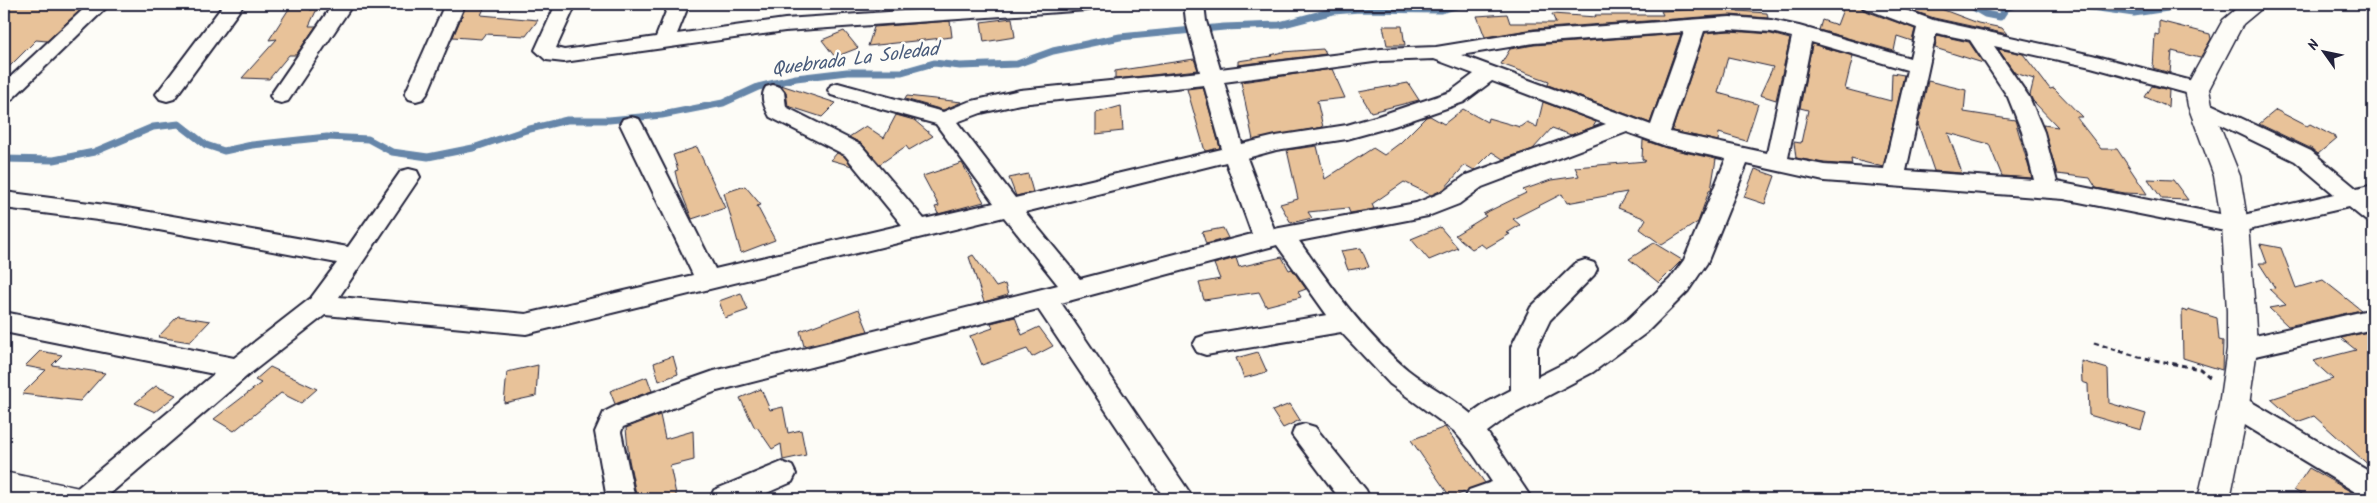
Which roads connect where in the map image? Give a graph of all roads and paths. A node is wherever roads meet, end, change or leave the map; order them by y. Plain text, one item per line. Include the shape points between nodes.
1 (100, 4) edge
2 (234, 4) edge
3 (343, 4) edge
4 (455, 4) edge
5 (566, 4) edge
6 (679, 4) edge
7 (792, 4) edge
8 (1088, 4) edge
9 (1871, 4) edge
10 (2256, 4) edge
11 (1197, 20) edge
12 (785, 25) junction
13 (1928, 25) junction
14 (1696, 26) junction
15 (1803, 34) junction
16 (1978, 37) junction
17 (665, 40) junction
18 (1436, 53) junction
19 (1918, 67) junction
20 (1490, 73) junction
21 (1212, 77) junction
22 (838, 90) dead end
23 (773, 92) dead end
24 (4, 94) edge
25 (167, 94) dead end
26 (416, 94) dead end
27 (280, 96) dead end
28 (2199, 97) junction
29 (944, 119) junction
30 (631, 124) dead end
31 (1626, 125) junction
32 (1658, 136) junction
33 (1234, 153) junction
34 (1739, 155) junction
35 (1776, 163) junction
36 (409, 177) dead end
37 (1893, 178) junction
38 (2048, 190) junction
39 (2363, 195) edge
40 (4, 200) edge
41 (1009, 207) junction
42 (2373, 214) edge
43 (2234, 225) junction
44 (919, 229) junction
45 (1274, 238) junction
46 (354, 257) junction
47 (1584, 269) dead end
48 (708, 280) junction
49 (1075, 290) junction
50 (1044, 298) junction
51 (320, 304) junction
52 (2373, 319) edge
53 (4, 322) edge
54 (1346, 322) junction
55 (2094, 344) dead end
56 (1206, 345) dead end
57 (2242, 350) junction
58 (238, 368) junction
59 (1524, 394) junction
60 (2234, 404) junction
61 (1470, 430) junction
62 (1305, 435) dead end
63 (782, 474) dead end
64 (4, 486) edge
65 (2371, 486) edge
66 (1514, 494) edge
67 (73, 499) edge
68 (85, 499) edge
69 (621, 499) edge
70 (724, 499) edge
71 (1180, 499) edge
72 (1356, 499) edge
73 (1479, 499) edge
74 (2214, 499) edge

1 - 24 street
2 - 25 street
3 - 27 street
4 - 26 street
5 - 17 street via 545,50 553,55
6 - 17 street
7 - 12 street
8 - 12 street
9 - 13 street
10 - 28 street via 2234,20
11 - 21 street
12 - 17 street
13 - 16 street
13 - 19 street
14 - 15 street via 1730,23
14 - 18 street via 1534,37
14 - 32 street
15 - 19 street
15 - 35 street
16 - 28 street via 2092,62
16 - 38 street via 2018,97 2033,132
18 - 20 street
18 - 21 street via 1380,55
19 - 37 street
20 - 31 street
20 - 33 street via 1457,97 1386,121 1347,132
21 - 29 street via 1020,97 976,107
21 - 33 street
22 - 29 street
23 - 44 street via 778,112 853,150
28 - 39 street via 2303,156
28 - 43 street via 2227,176
29 - 41 street
30 - 48 street
31 - 32 street
31 - 45 street via 1474,181 1451,198 1420,210
32 - 34 street
33 - 41 street
33 - 45 street
34 - 35 street
34 - 59 street via 1695,263 1679,285 1637,326 1584,365
35 - 37 street via 1824,173
36 - 46 street
37 - 38 street
38 - 43 street
39 - 42 street
39 - 43 street
40 - 46 street via 120,215
41 - 44 street
41 - 49 street
43 - 57 street
44 - 48 street
45 - 49 street
45 - 54 street
46 - 51 street
47 - 59 street via 1540,314 1524,347
48 - 51 street via 526,324
49 - 50 street
50 - 69 street via 714,380 629,412 613,420 608,432
50 - 71 street
51 - 58 street
52 - 57 street
53 - 58 street
54 - 56 street
54 - 61 street via 1394,373
55 - 60 path via 2200,369 2218,382
57 - 60 street
58 - 68 street
59 - 61 street
60 - 65 street
60 - 74 street
61 - 66 street
62 - 72 street
63 - 70 street
64 - 67 street
66 - 73 street

